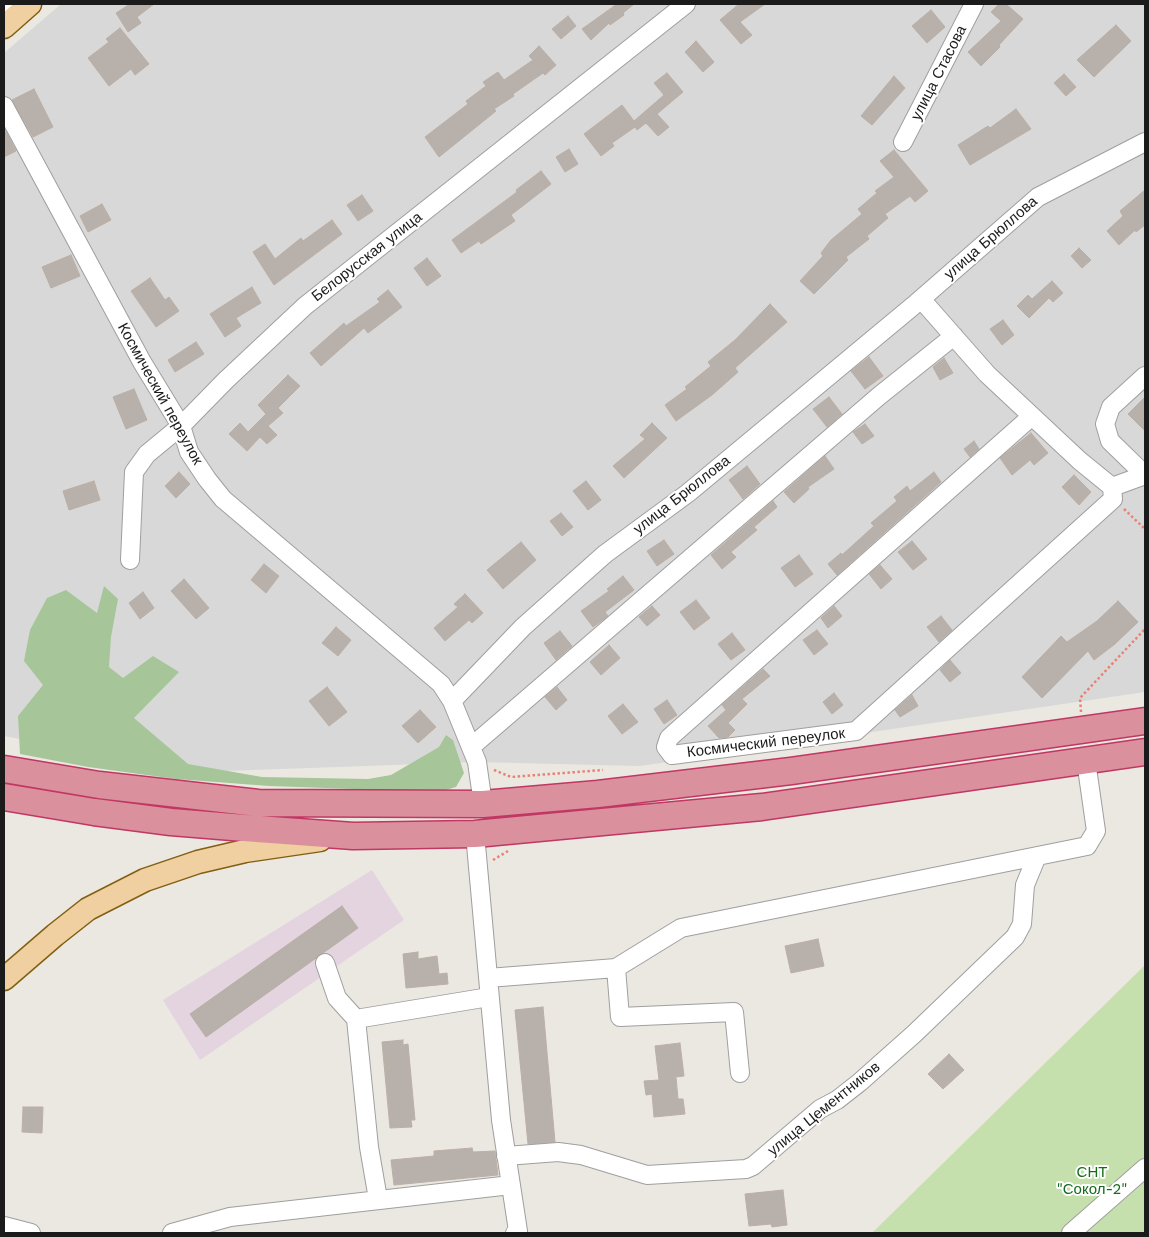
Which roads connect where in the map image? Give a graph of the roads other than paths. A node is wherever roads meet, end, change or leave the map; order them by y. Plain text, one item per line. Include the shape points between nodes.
1 (686, 4) edge
2 (974, 4) edge
3 (4, 106) edge
4 (903, 142) dead end
5 (1145, 142) edge
6 (921, 299) junction
7 (954, 336) junction
8 (1145, 376) edge
9 (1032, 416) junction
10 (180, 426) junction
11 (1145, 474) edge
12 (1113, 493) junction
13 (130, 560) dead end
14 (452, 701) junction
15 (1145, 721) edge
16 (1145, 752) edge
17 (474, 755) junction
18 (1086, 760) junction
19 (5, 768) edge
20 (4, 797) edge
21 (483, 804) junction
22 (475, 834) junction
23 (353, 836) junction
24 (1036, 856) junction
25 (326, 963) dead end
26 (616, 968) junction
27 (488, 978) junction
28 (4, 979) edge
29 (489, 997) junction
30 (356, 1019) junction
31 (740, 1073) dead end
32 (506, 1156) junction
33 (1145, 1168) edge
34 (511, 1185) junction
35 (378, 1199) junction
36 (4, 1226) edge
37 (30, 1233) edge
38 (172, 1233) edge
39 (516, 1233) edge
40 (1071, 1233) edge

1 - 10 street, Белорусская улица via 305,306
2 - 4 street, улица Стасова
3 - 10 street, Космический переулок
5 - 6 street, улица Брюллова via 1038,197
6 - 7 street
6 - 14 street, улица Брюллова via 688,493 605,554 523,627
7 - 9 street via 987,374
7 - 17 street via 864,408
8 - 11 street via 1111,407 1105,424 1110,441
9 - 12 street
9 - 12 street, Космический переулок via 669,738 666,747 672,755 856,731
10 - 13 street, Белорусская улица via 147,454 134,472
10 - 14 street, Космический переулок via 189,452 224,499 441,684
11 - 12 street
14 - 17 street, Космический переулок
15 - 21 highway via 791,771
16 - 18 highway
17 - 21 street, Космический переулок
18 - 22 highway via 762,807
18 - 24 street via 1096,831 1087,846
19 - 21 highway via 99,786 258,803
20 - 23 highway via 171,822
22 - 23 highway
22 - 27 street
23 - 28 main road via 245,852 198,862 145,880 88,909
24 - 26 street via 681,928
24 - 32 street, улица Цементников via 1025,885 1022,924 1015,937 867,1076 820,1109 753,1166 647,1175 581,1155 558,1152
25 - 30 street via 337,998
26 - 27 street
26 - 31 street via 620,1018 734,1012
27 - 29 street
29 - 30 street
29 - 32 street
30 - 35 street via 369,1147
32 - 34 street
33 - 40 street
34 - 35 street
34 - 39 street
35 - 38 street via 230,1217
36 - 37 street

